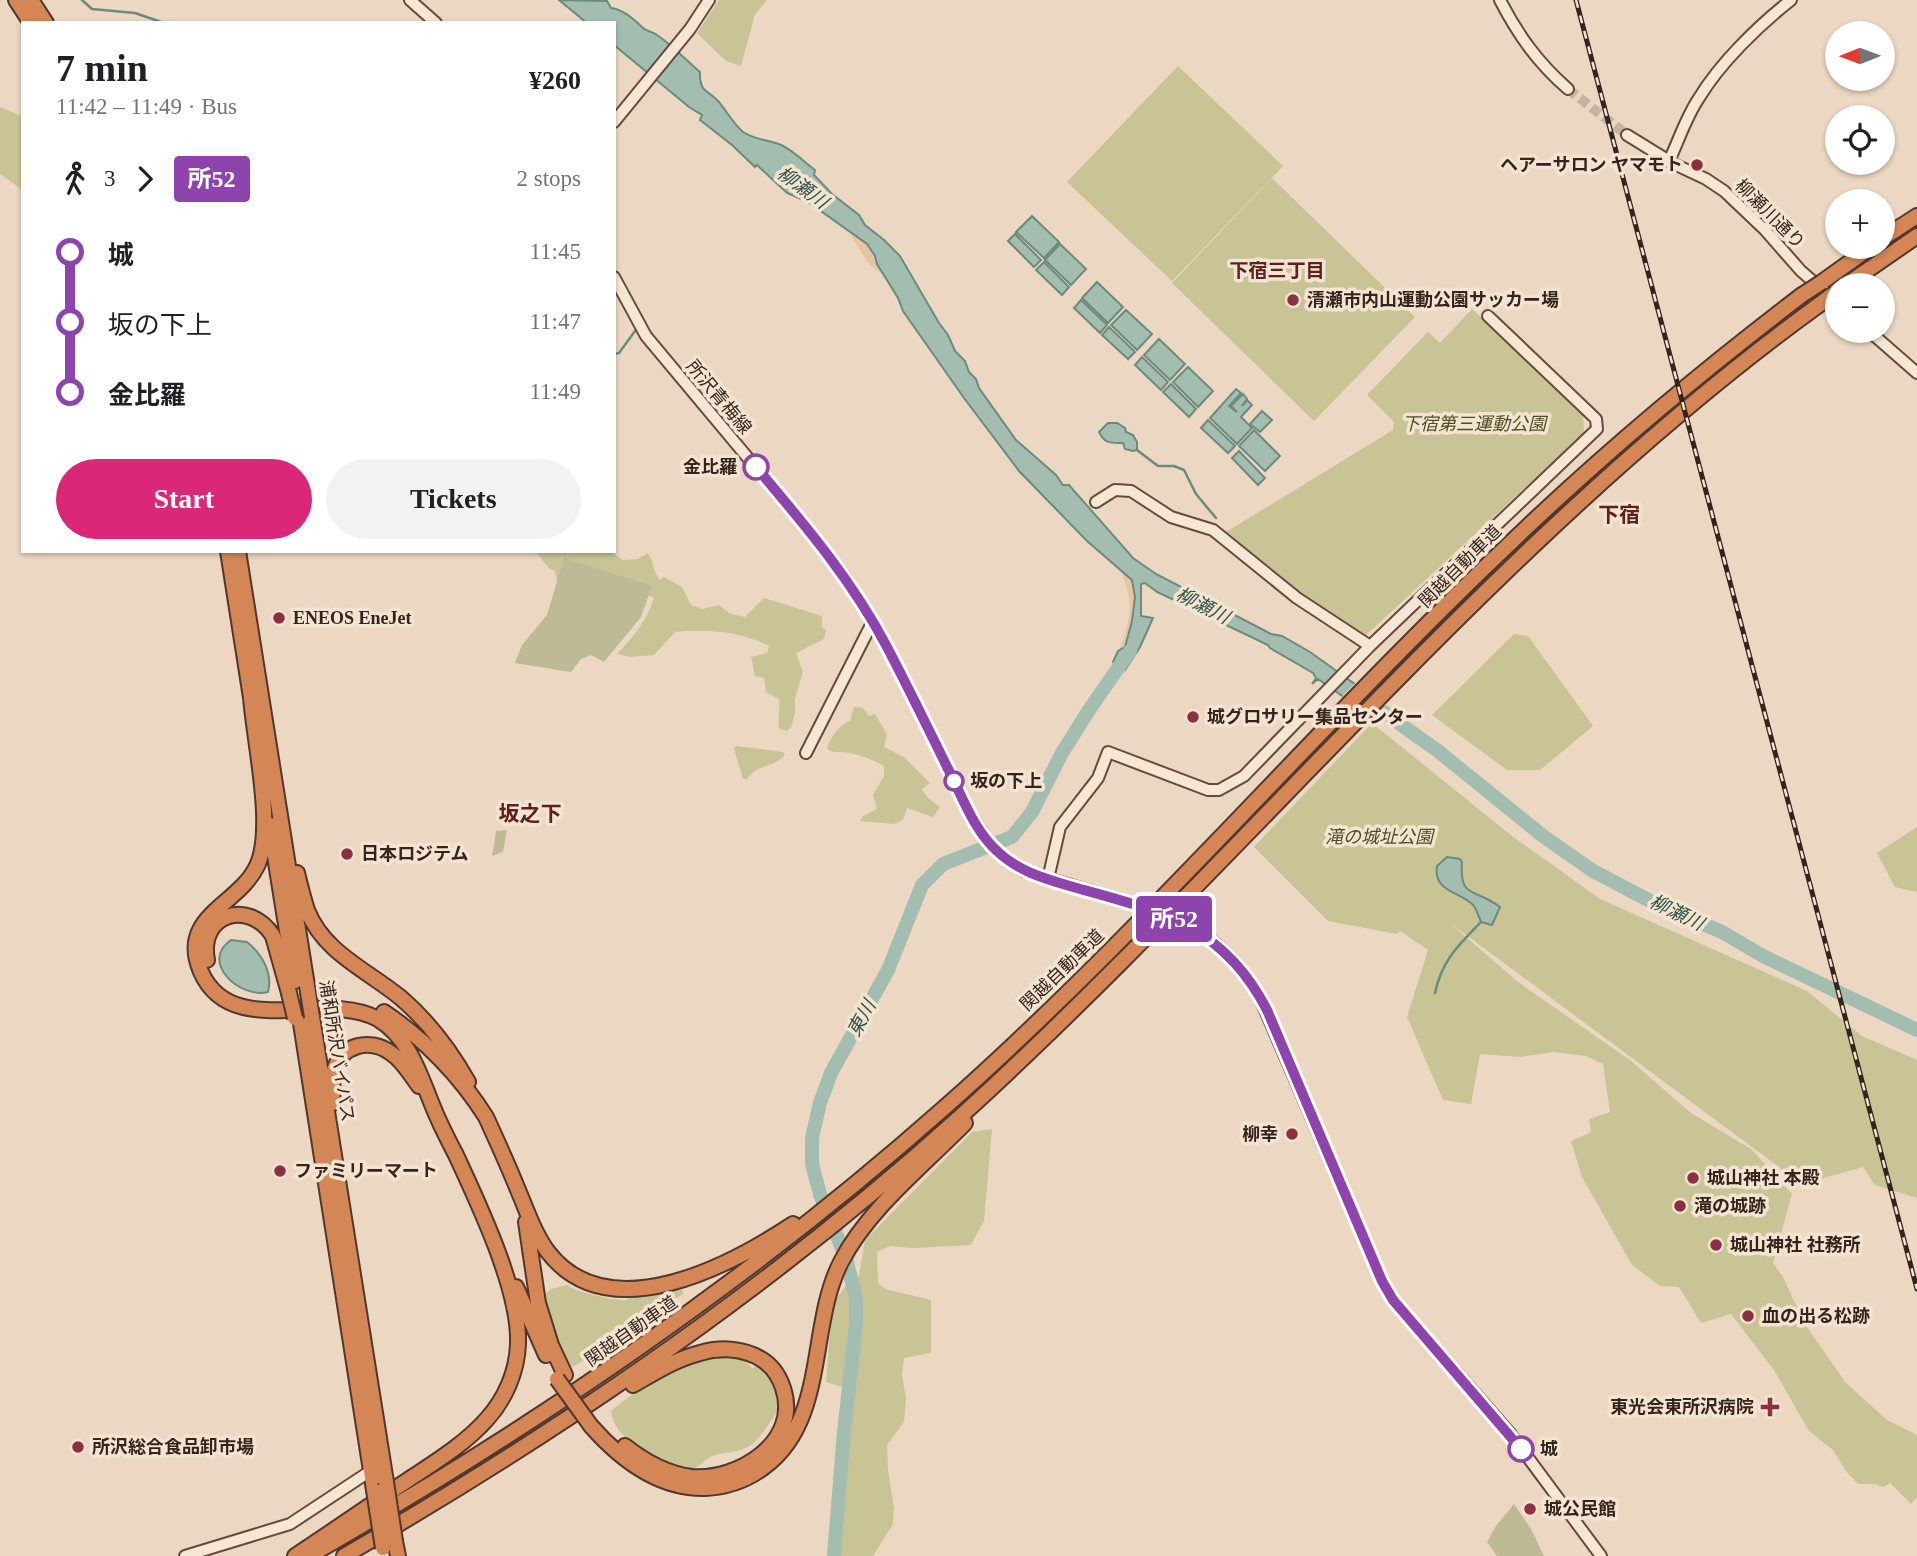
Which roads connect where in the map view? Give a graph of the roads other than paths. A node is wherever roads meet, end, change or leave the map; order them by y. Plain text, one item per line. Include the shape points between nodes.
1 (16, 0) edge
2 (31, 0) edge
3 (410, 0) edge
4 (709, 0) edge
5 (1500, 0) edge
6 (1791, 0) edge
7 (30, 21) edge
8 (45, 21) edge
9 (434, 21) edge
10 (1568, 89) tunnel mouth
11 (616, 120) edge
12 (1627, 135) tunnel mouth
13 (1669, 161) junction
14 (1917, 216) edge
15 (1895, 230) edge
16 (1917, 236) edge
17 (1854, 259) edge
18 (1866, 273) edge
19 (616, 282) edge
20 (1825, 285) edge
21 (1825, 302) edge
22 (1488, 316) dead end
23 (1883, 343) edge
24 (1917, 373) edge
25 (1096, 502) dead end
26 (228, 553) edge
27 (238, 553) edge
28 (873, 621) junction
29 (1370, 646) junction
30 (251, 697) junction
31 (806, 753) dead end
32 (271, 759) junction
33 (1048, 879) junction
34 (298, 993) junction
35 (302, 1018) junction
36 (1026, 1053) junction
37 (432, 1104) junction
38 (486, 1117) junction
39 (336, 1169) junction
40 (518, 1190) junction
41 (811, 1216) junction
42 (484, 1219) junction
43 (561, 1377) junction
44 (595, 1424) junction
45 (377, 1467) junction
46 (477, 1476) junction
47 (388, 1548) edge
48 (186, 1556) edge
49 (295, 1556) edge
50 (309, 1556) edge
51 (344, 1556) edge
52 (398, 1556) edge
53 (1601, 1556) edge

1 - 7 highway
2 - 8 highway
3 - 9 street
4 - 11 street
5 - 10 street via 1532,54
6 - 13 street via 1706,86
12 - 13 street, 柳瀬川通り
13 - 20 street, 柳瀬川通り via 1724,191 1801,271
14 - 15 highway
16 - 18 highway, 関越自動車道
17 - 41 highway, 関越自動車道, bridge via 1652,414 1567,489 1417,635 1109,951 946,1107
19 - 28 street, 所沢青梅線 via 646,336 829,555
21 - 36 highway, 関越自動車道, bridge via 1662,429 1541,537
22 - 29 street via 1596,419 1597,429
23 - 24 street
25 - 29 street via 1115,490 1131,491 1171,517 1213,530 1297,598
26 - 30 highway, 浦和所沢バイパス
27 - 32 highway, 浦和所沢バイパス
28 - 31 street
28 - 33 street, 所沢青梅線 via 983,834 1005,858
29 - 33 street via 1244,776 1219,790 1208,790 1108,752 1098,778 1060,827
30 - 34 highway, 浦和所沢バイパス
30 - 37 highway via 264,841 250,877 198,931 196,948 202,975 219,995 243,1007 334,1007 375,1018 406,1047
32 - 34 highway, 浦和所沢バイパス
32 - 38 highway via 313,922 334,949 423,1018 454,1057
33 - 53 street, 所沢青梅線, bridge via 1181,921 1232,958 1259,996 1393,1300 1509,1432
34 - 35 highway, 浦和所沢バイパス
34 - 38 highway via 263,923 234,915 214,925 206,955 211,971 227,990 253,1001 342,999 373,1007 409,1031 442,1062
35 - 39 highway, 浦和所沢バイパス
35 - 45 highway, 浦和所沢バイパス
36 - 44 highway via 861,1231 835,1275 803,1414 779,1454 758,1472 735,1482 710,1488 673,1484 636,1467 613,1448
36 - 46 highway, 関越自動車道 via 961,1116 819,1236 675,1346
37 - 39 highway via 389,1051 366,1044 351,1048 333,1073
37 - 42 highway
38 - 40 highway
39 - 45 highway, 浦和所沢バイパス
40 - 41 highway via 538,1236 555,1260 588,1282 621,1288 656,1286 709,1270
40 - 43 highway via 538,1303
41 - 50 highway, 関越自動車道 via 666,1331 438,1481
42 - 43 highway
42 - 49 highway via 516,1319 516,1360 502,1397 487,1419 459,1444
43 - 44 highway
44 - 46 highway via 657,1467 689,1476 720,1475 754,1461 775,1440 783,1421 785,1393 778,1376 758,1357 732,1349 696,1353 653,1373
45 - 47 highway, 浦和所沢バイパス, bridge
45 - 48 street via 290,1524
46 - 51 highway, 関越自動車道
47 - 52 highway, 浦和所沢バイパス

